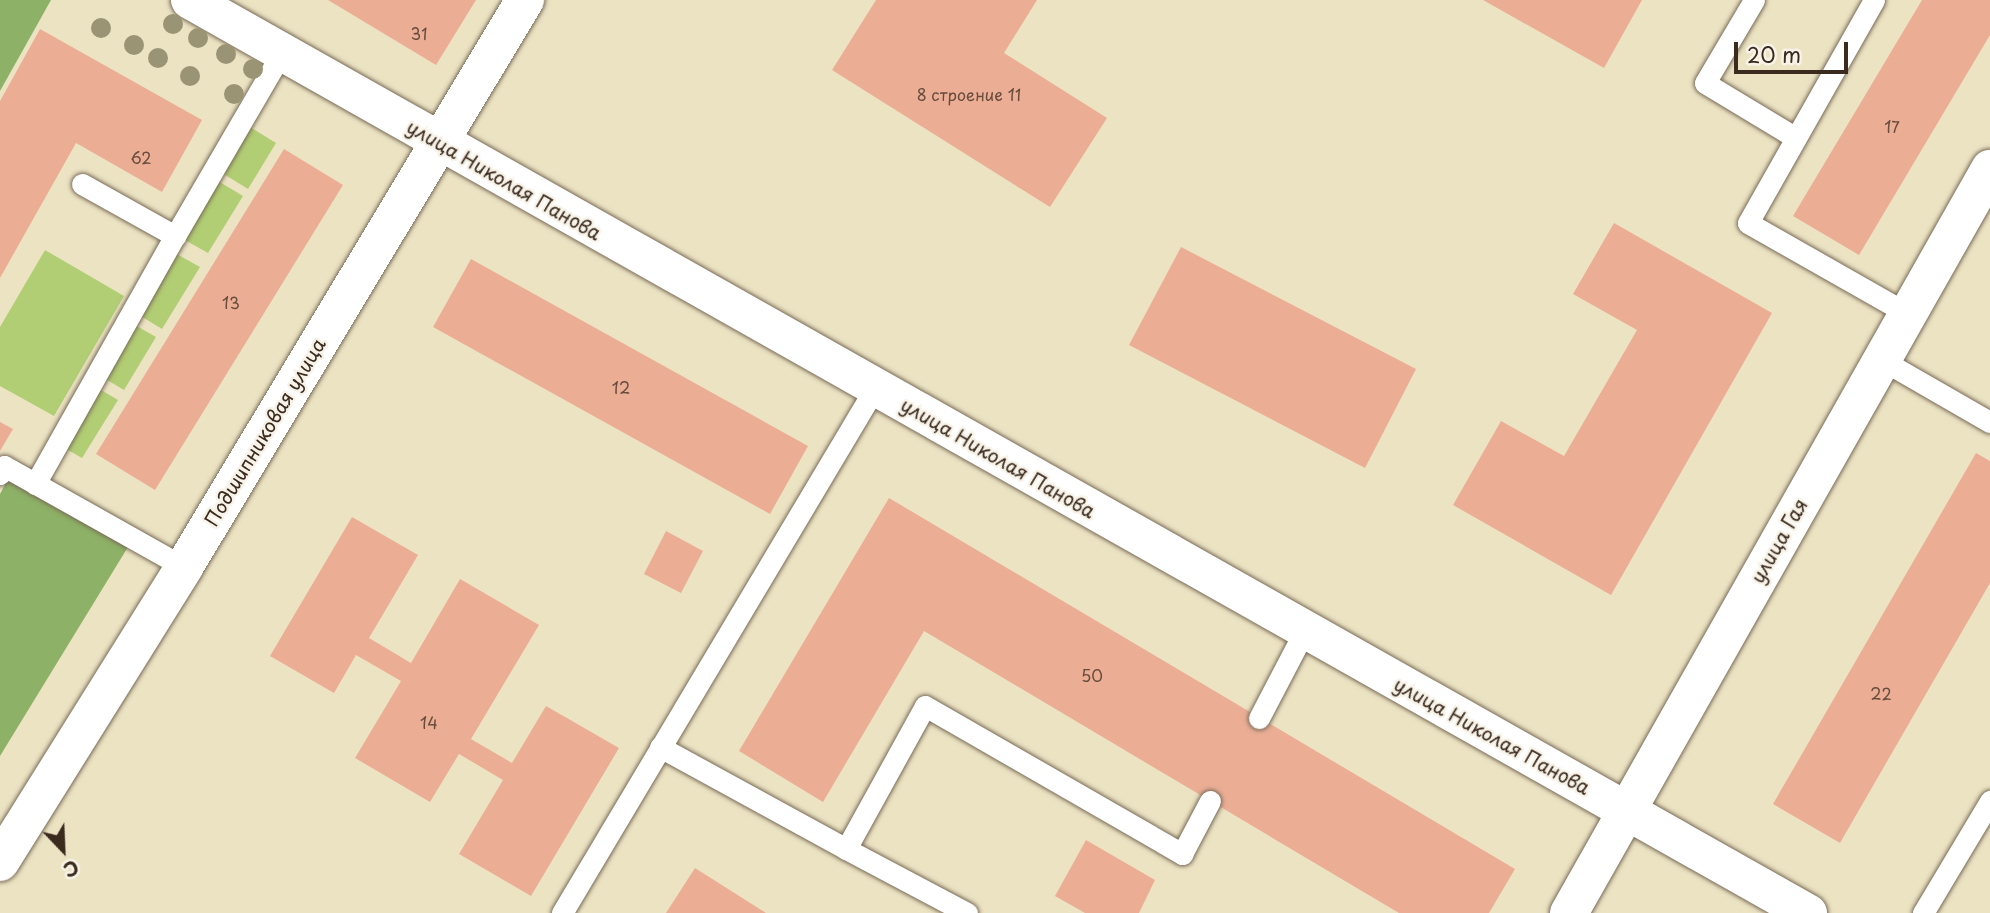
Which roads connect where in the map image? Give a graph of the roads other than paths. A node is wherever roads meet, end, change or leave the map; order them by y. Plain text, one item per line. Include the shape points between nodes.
1 (190, 0) edge
2 (525, 0) edge
3 (1754, 0) edge
4 (1874, 0) edge
5 (282, 52) junction
6 (1796, 138) junction
7 (439, 142) junction
8 (1990, 169) edge
9 (82, 184) dead end
10 (175, 236) junction
11 (1908, 314) junction
12 (1882, 360) junction
13 (874, 388) junction
14 (1990, 422) edge
15 (0, 474) edge
16 (35, 484) junction
17 (184, 567) junction
18 (1304, 632) junction
19 (1259, 718) dead end
20 (660, 747) junction
21 (1210, 801) dead end
22 (1990, 801) edge
23 (1626, 811) junction
24 (846, 849) junction
25 (0, 862) edge
26 (562, 913) edge
27 (967, 913) edge
28 (1569, 913) edge
29 (1808, 913) edge
30 (1923, 913) edge

1 - 5 street, улица Николая Панова
2 - 7 street, Подшипниковая улица
3 - 6 lane via 1705,83
4 - 6 lane
5 - 7 street, улица Николая Панова
5 - 10 lane
6 - 11 lane via 1748,223
7 - 13 street, улица Николая Панова
7 - 17 street, Подшипниковая улица
8 - 11 street, улица Гая
9 - 10 lane
10 - 16 lane
11 - 12 street, улица Гая
12 - 14 lane
12 - 23 street, улица Гая
13 - 18 street, улица Николая Панова
13 - 20 lane
15 - 16 lane via 4,466
16 - 17 lane
17 - 25 street, Подшипниковая улица
18 - 19 lane
18 - 23 street, улица Николая Панова
20 - 24 lane
20 - 26 lane
21 - 24 lane via 1182,854 925,706
22 - 30 lane
23 - 28 street, улица Гая
23 - 29 street, улица Николая Панова
24 - 27 lane

